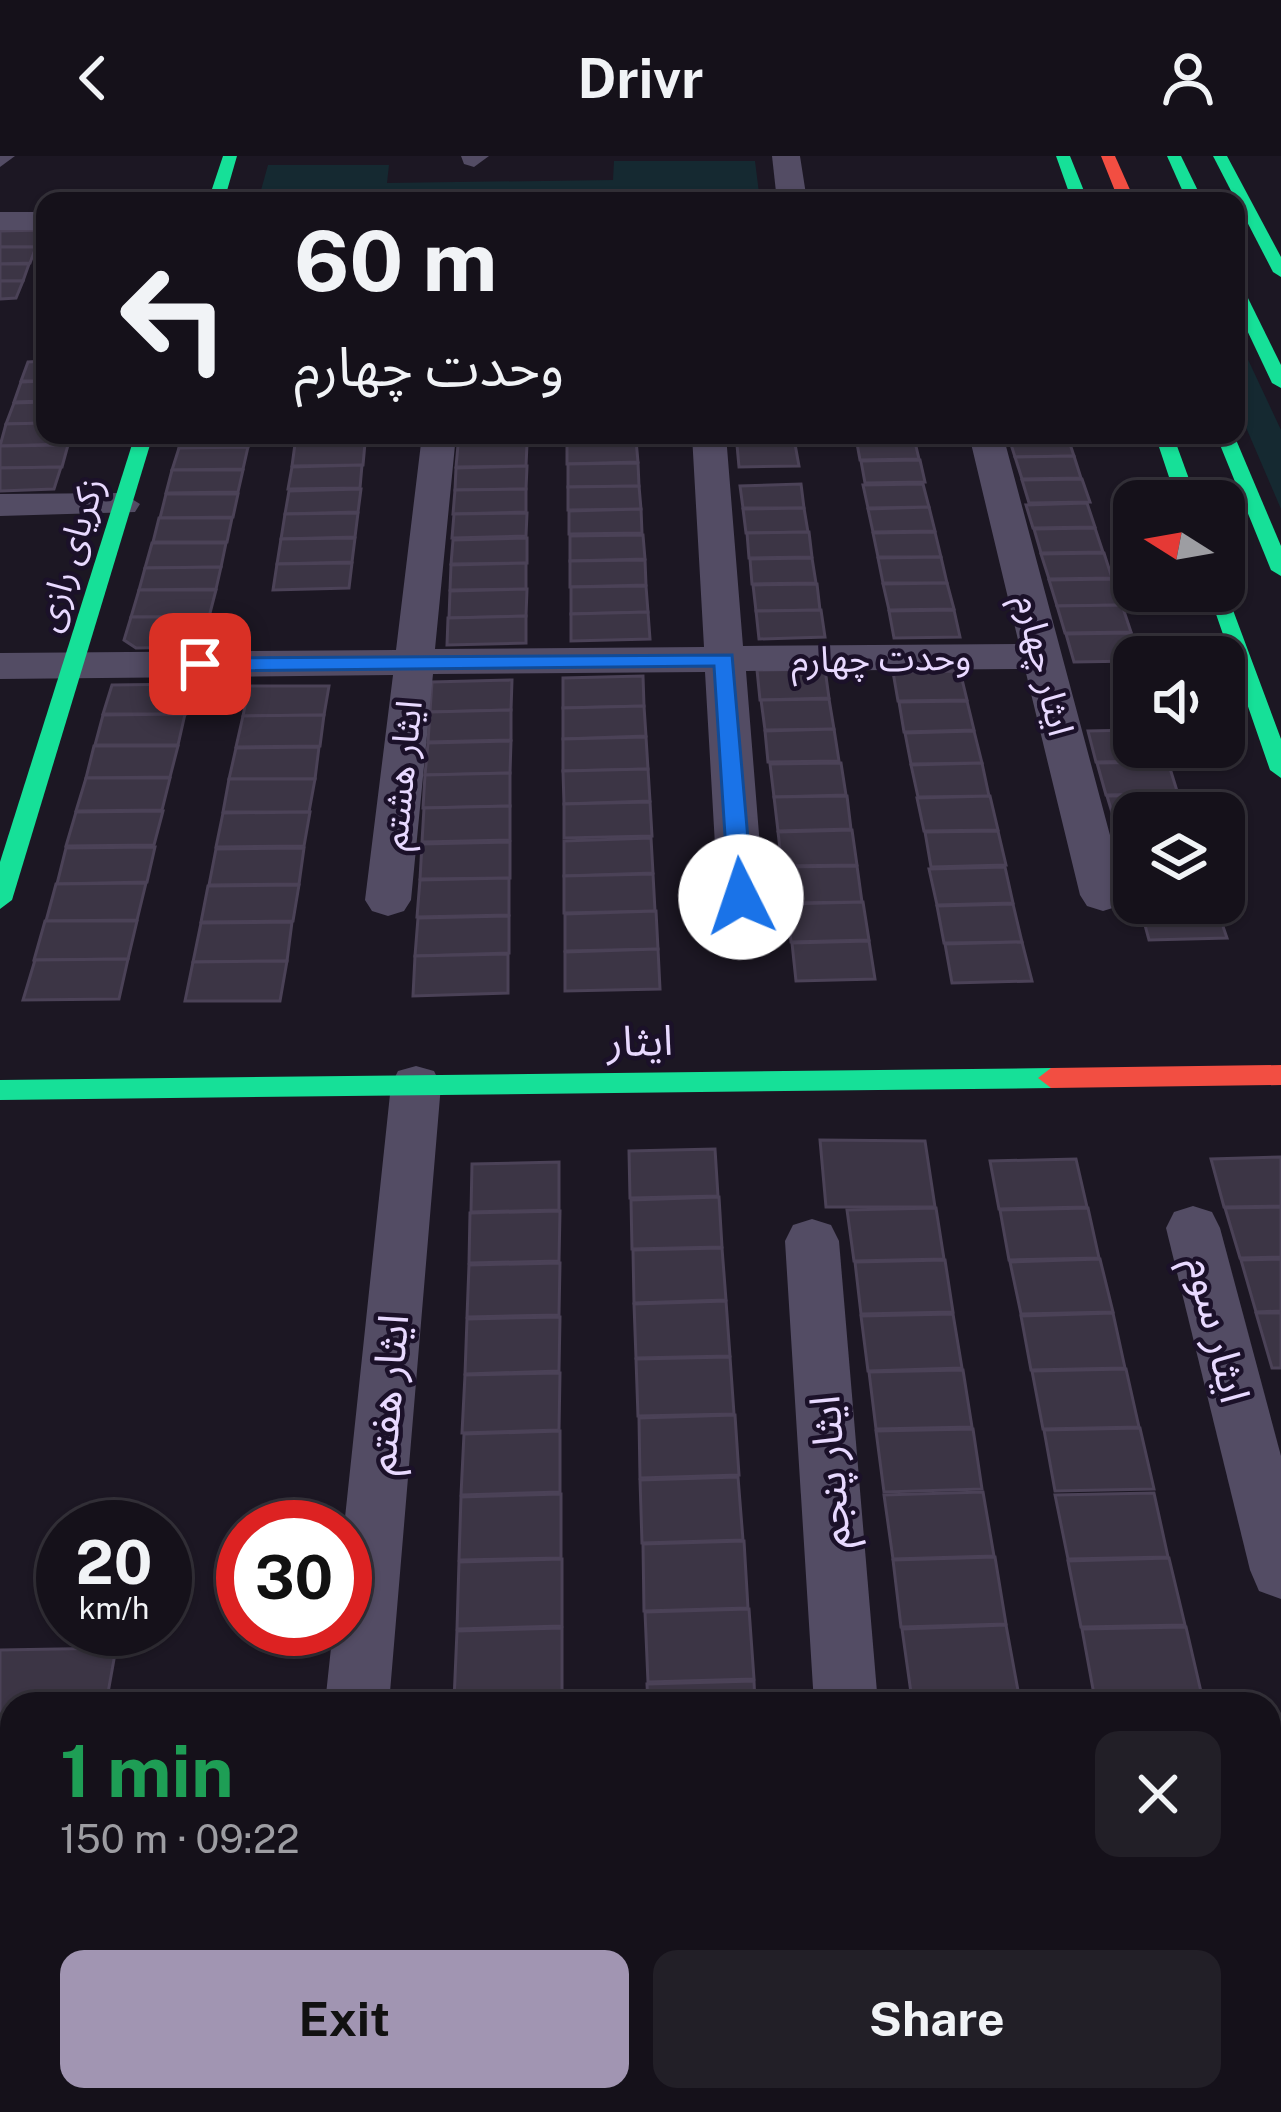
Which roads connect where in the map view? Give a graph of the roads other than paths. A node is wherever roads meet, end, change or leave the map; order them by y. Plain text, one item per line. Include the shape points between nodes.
1 (230, 156) edge
2 (786, 156) edge
3 (1063, 156) edge
4 (1108, 156) edge
5 (1174, 156) edge
6 (1220, 156) edge
7 (219, 192) edge
8 (792, 192) edge
9 (1076, 192) edge
10 (1123, 192) edge
11 (1191, 192) edge
12 (1239, 192) edge
13 (1245, 204) edge
14 (36, 220) edge
15 (0, 221) edge
16 (1281, 272) edge
17 (1245, 309) edge
18 (1281, 383) edge
19 (141, 444) edge
20 (438, 444) edge
21 (710, 444) edge
22 (988, 444) edge
23 (1167, 444) edge
24 (1229, 444) edge
25 (1180, 480) edge
26 (122, 504) junction
27 (0, 505) edge
28 (1281, 570) edge
29 (1225, 612) edge
30 (1042, 656) junction
31 (724, 659) junction
32 (414, 662) junction
33 (0, 666) edge
34 (72, 666) junction
35 (1252, 687) junction
36 (1281, 701) edge
37 (1281, 770) edge
38 (1103, 895) dead end
39 (741, 897) dead end
40 (0, 900) edge
41 (388, 900) dead end
42 (1281, 1075) edge
43 (416, 1085) junction
44 (0, 1090) edge
45 (1193, 1228) dead end
46 (812, 1241) dead end
47 (1281, 1570) edge
48 (358, 1692) edge
49 (845, 1692) edge

1 - 7 street
2 - 8 street
3 - 9 street
4 - 10 street
5 - 11 street
6 - 12 street
13 - 16 street
14 - 15 street
17 - 18 street
19 - 26 street, زکریای رازی
20 - 32 street, ایثار هشتم
21 - 31 street
22 - 30 street, ایثار چهارم
23 - 25 street
24 - 28 street
26 - 27 street
26 - 34 street, زکریای رازی
29 - 35 street
30 - 31 street, وحدت چهارم
30 - 38 street, ایثار چهارم
31 - 32 street, وحدت چهارم
31 - 39 street
32 - 34 street, وحدت چهارم
32 - 41 street, ایثار هشتم
33 - 34 street, وحدت چهارم
34 - 40 street, زکریای رازی
35 - 36 street
35 - 37 street
42 - 43 street, ایثار
43 - 44 street, ایثار
43 - 48 street, ایثار هفتم
45 - 47 street, ایثار سوم
46 - 49 street, ایثار پنجم

